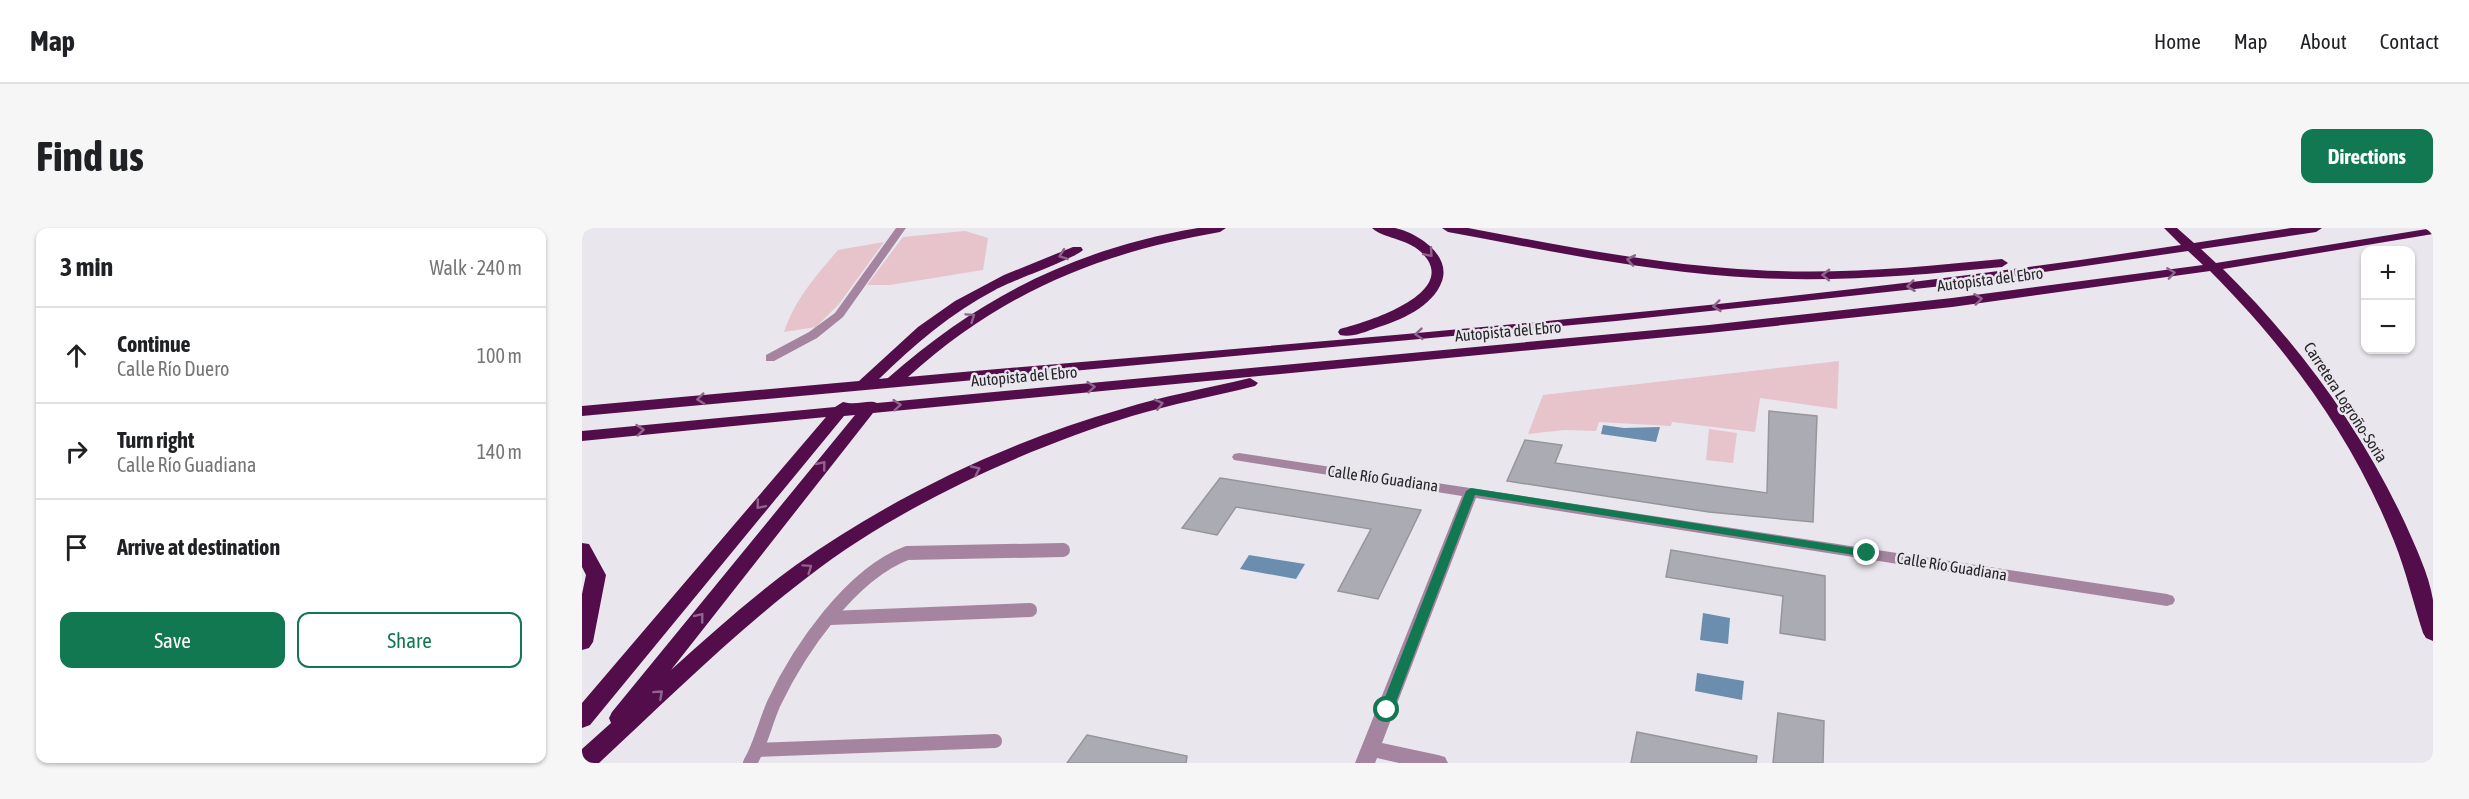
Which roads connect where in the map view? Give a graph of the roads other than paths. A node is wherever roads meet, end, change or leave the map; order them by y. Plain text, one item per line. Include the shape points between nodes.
1 (901, 228) edge
2 (1160, 228) edge
3 (1220, 228) edge
4 (1378, 228) edge
5 (1448, 228) edge
6 (2170, 228) edge
7 (2316, 228) edge
8 (2433, 230) edge
9 (2177, 248) junction
10 (1920, 306) junction
11 (770, 358) dead end
12 (724, 397) junction
13 (582, 411) edge
14 (582, 436) edge
15 (1239, 457) dead end
16 (1471, 491) junction
17 (1063, 550) dead end
18 (584, 552) edge
19 (2167, 600) dead end
20 (1030, 610) dead end
21 (830, 618) junction
22 (2433, 633) edge
23 (582, 642) edge
24 (582, 719) edge
25 (994, 741) dead end
26 (1368, 756) edge
27 (754, 757) edge
28 (584, 762) edge
29 (1438, 763) edge

1 - 11 street via 839,315 813,335
2 -> 24 highway via 1100,242 1029,269 944,314 856,393 811,443
28 -> 3 highway via 841,441 886,388 924,352 972,316 1024,286 1080,261 1130,245
4 -> 12 highway via 1416,241 1431,253 1438,266 1426,295 1399,313 1357,330 1297,339 942,370
9 -> 5 highway via 1848,275 1757,274 1662,265
6 - 22 highway, Carretera Logroño-Soria via 2262,316 2307,372 2360,453 2403,538
7 - 9 highway, Autopista del Ebro
10 -> 8 highway, Autopista del Ebro via 2207,267
9 -> 12 highway, Autopista del Ebro via 2060,268 1746,303
14 -> 10 highway, Autopista del Ebro via 1551,345
28 -> 10 highway via 726,633 858,533 975,470 1057,436 1128,412 1239,385 1304,375 1769,329
12 -> 13 highway, Autopista del Ebro
15 - 16 street, Calle Río Guadiana
16 - 19 street, Calle Río Guadiana
16 - 26 street
17 - 21 lane via 898,554 873,570
18 - 23 highway via 596,575
20 - 21 lane
21 - 27 lane via 777,697
25 - 27 lane
26 - 29 street

